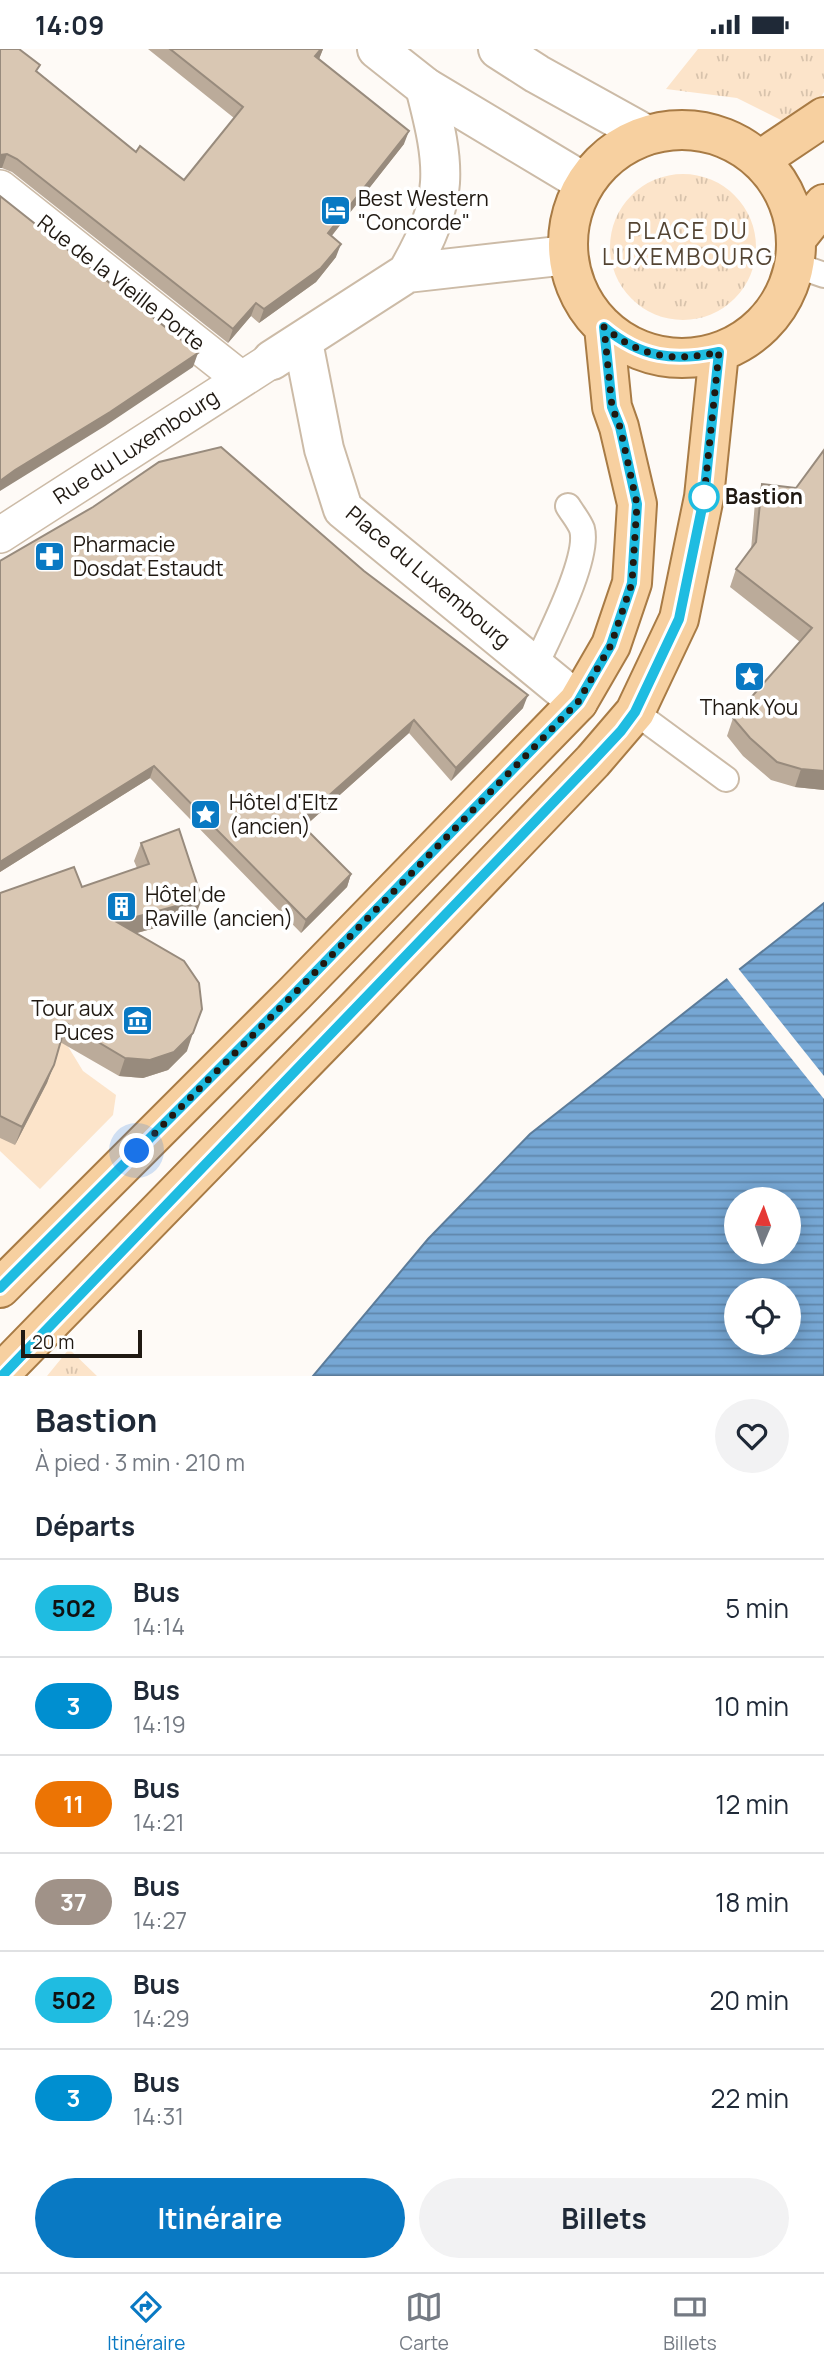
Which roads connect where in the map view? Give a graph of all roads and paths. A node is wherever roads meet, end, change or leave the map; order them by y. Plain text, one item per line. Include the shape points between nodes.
1 (377, 49) edge
2 (498, 49) edge
3 (425, 87) junction
4 (824, 117) edge
5 (647, 135) junction
6 (760, 159) junction
7 (585, 183) junction
8 (0, 188) edge
9 (824, 204) edge
10 (568, 255) junction
11 (805, 259) edge
12 (407, 273) junction
13 (604, 327) junction
14 (719, 352) junction
15 (272, 360) junction
16 (568, 506) dead end
17 (0, 535) edge
18 (535, 667) junction
19 (578, 702) junction
20 (635, 712) junction
21 (726, 779) dead end
22 (0, 1288) edge
23 (3, 1374) edge

1 - 3 street
2 - 5 street
3 - 7 street
3 - 12 street via 438,138 441,187 435,217
4 - 6 main road
5 - 6 main road via 677,129 707,131 736,142
5 - 7 main road via 622,145
6 - 11 main road via 792,208
7 - 10 main road via 570,218
8 - 15 street, Rue de la Vieille Porte
9 - 11 main road
10 - 12 street
10 - 13 main road via 573,282
11 - 14 main road via 773,314 749,337
12 - 15 street
13 - 14 main road via 620,341 666,357 693,358
13 - 19 main road via 612,407 637,504 632,583 611,645
14 - 20 main road via 704,498 679,619
15 - 17 street, Rue du Luxembourg
15 - 18 street, Place du Luxembourg via 318,415 343,509
16 - 18 lane via 582,530 582,555
18 - 19 street, Place du Luxembourg
19 - 22 main road
20 - 21 lane
20 - 23 main road via 536,821

